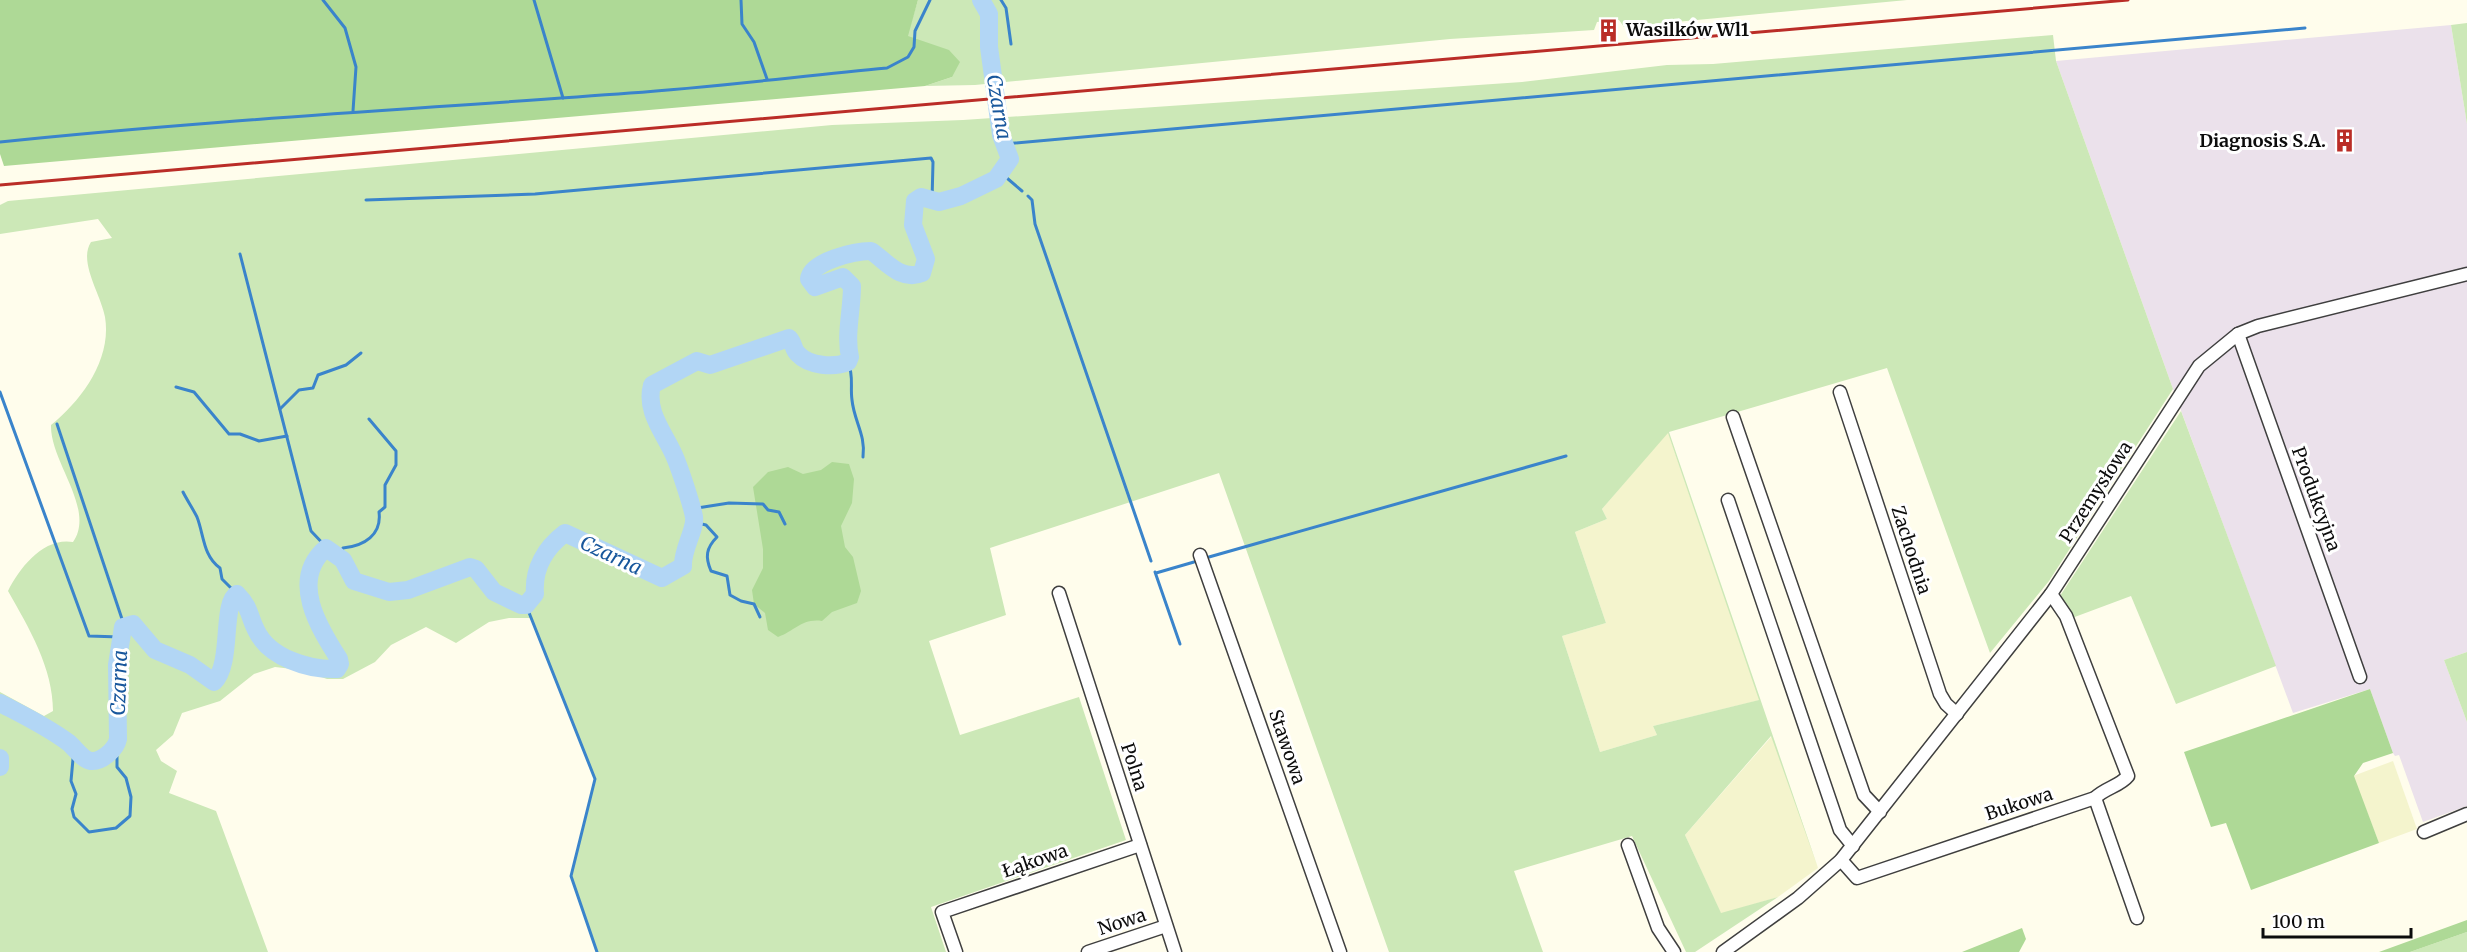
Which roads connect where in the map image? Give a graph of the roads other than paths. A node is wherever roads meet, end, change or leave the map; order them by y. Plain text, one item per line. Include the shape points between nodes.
1 (2467, 274) edge
2 (2238, 334) junction
3 (1840, 392) dead end
4 (1733, 417) dead end
5 (1728, 500) dead end
6 (1200, 555) dead end
7 (1059, 593) dead end
8 (2051, 594) junction
9 (2360, 677) dead end
10 (1957, 714) junction
11 (2095, 798) junction
12 (1880, 812) junction
13 (2467, 813) edge
14 (2424, 832) dead end
15 (1140, 845) junction
16 (1628, 845) dead end
17 (1853, 846) junction
18 (1841, 860) junction
19 (2137, 918) dead end
20 (1166, 926) junction
21 (956, 952) edge
22 (1088, 952) edge
23 (1176, 952) edge
24 (1340, 952) edge
25 (1674, 952) edge
26 (1723, 952) edge

1 - 2 street, Przemysłowa
2 - 8 street, Przemysłowa via 2199,366
2 - 9 street, Produkcyjna
3 - 10 street, Zachodnia via 1940,694
4 - 12 street via 1864,795
5 - 17 street via 1840,830
6 - 24 street, Stawowa
7 - 15 street, Polna
8 - 10 street, Przemysłowa
8 - 11 street via 2066,616 2128,776
10 - 12 street, Przemysłowa
11 - 18 street, Bukowa via 1857,879
11 - 19 street
12 - 17 street, Przemysłowa
13 - 14 street
15 - 20 street, Polna
15 - 21 street, Łąkowa via 942,912
16 - 25 street via 1658,928
17 - 18 street, Przemysłowa
18 - 26 street, Przemysłowa via 1798,898
20 - 22 street, Nowa
20 - 23 street, Polna

